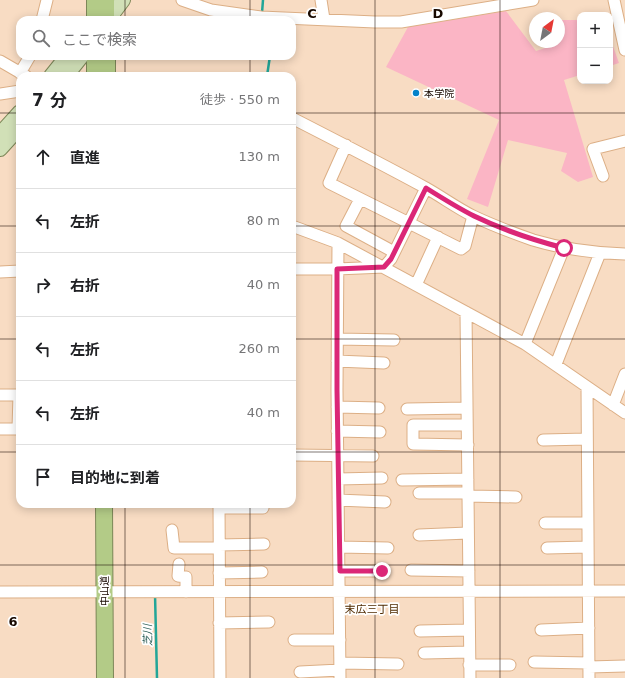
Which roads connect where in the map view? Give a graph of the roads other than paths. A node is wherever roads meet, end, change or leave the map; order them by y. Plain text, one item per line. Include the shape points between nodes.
1 (47, 0) edge
2 (123, 0) edge
3 (182, 0) edge
4 (321, 0) edge
5 (533, 0) edge
6 (614, 0) edge
7 (104, 1) edge
8 (43, 16) edge
9 (101, 16) edge
10 (105, 16) edge
11 (254, 16) edge
12 (296, 18) edge
13 (324, 19) junction
14 (624, 43) edge
15 (28, 60) edge
16 (64, 60) edge
17 (79, 60) edge
18 (95, 60) edge
19 (107, 60) edge
20 (0, 61) edge
21 (19, 72) edge
22 (24, 72) edge
23 (54, 72) edge
24 (69, 72) edge
25 (95, 72) edge
26 (107, 72) edge
27 (16, 92) edge
28 (0, 94) edge
29 (16, 116) edge
30 (296, 120) edge
31 (16, 131) edge
32 (0, 134) edge
33 (625, 141) edge
34 (346, 145) junction
35 (0, 149) edge
36 (603, 176) dead end
37 (426, 188) junction
38 (360, 198) junction
39 (473, 216) junction
40 (409, 223) junction
41 (296, 227) edge
42 (438, 237) junction
43 (338, 243) junction
44 (564, 248) junction
45 (394, 252) junction
46 (600, 253) junction
47 (625, 254) edge
48 (384, 267) junction
49 (296, 269) edge
50 (337, 269) junction
51 (16, 271) edge
52 (0, 272) edge
53 (416, 285) junction
54 (466, 312) junction
55 (337, 339) junction
56 (394, 340) dead end
57 (525, 344) junction
58 (337, 361) junction
59 (384, 363) dead end
60 (556, 364) junction
61 (625, 374) edge
62 (587, 387) junction
63 (0, 395) edge
64 (16, 395) edge
65 (613, 405) junction
66 (337, 407) junction
67 (379, 408) dead end
68 (467, 408) junction
69 (407, 409) dead end
70 (625, 413) edge
71 (467, 425) junction
72 (0, 429) edge
73 (16, 429) edge
74 (338, 431) junction
75 (380, 432) dead end
76 (587, 439) junction
77 (542, 440) dead end
78 (468, 444) junction
79 (296, 455) edge
80 (338, 455) junction
81 (373, 456) dead end
82 (382, 478) dead end
83 (338, 479) junction
84 (468, 479) junction
85 (402, 480) dead end
86 (419, 493) dead end
87 (468, 495) junction
88 (516, 497) dead end
89 (338, 500) junction
90 (385, 502) dead end
91 (95, 508) edge
92 (104, 508) edge
93 (219, 508) edge
94 (545, 523) dead end
95 (588, 523) junction
96 (172, 530) dead end
97 (468, 533) junction
98 (419, 535) dead end
99 (264, 544) dead end
100 (219, 547) junction
101 (339, 547) junction
102 (588, 547) junction
103 (388, 548) dead end
104 (547, 548) dead end
105 (179, 564) dead end
106 (410, 570) dead end
107 (340, 571) junction
108 (382, 571) dead end
109 (468, 571) junction
110 (262, 572) dead end
111 (219, 573) junction
112 (588, 590) junction
113 (340, 591) junction
114 (469, 591) junction
115 (625, 591) edge
116 (0, 592) edge
117 (100, 592) junction
118 (186, 592) junction
119 (219, 592) junction
120 (269, 622) dead end
121 (219, 623) junction
122 (589, 628) junction
123 (469, 630) junction
124 (541, 630) dead end
125 (420, 632) dead end
126 (294, 640) dead end
127 (340, 640) junction
128 (424, 652) dead end
129 (469, 652) junction
130 (534, 662) dead end
131 (398, 664) dead end
132 (469, 665) junction
133 (589, 665) junction
134 (510, 666) dead end
135 (625, 666) edge
136 (340, 671) edge
137 (300, 672) dead end
138 (96, 678) edge
139 (105, 678) edge
140 (220, 678) edge
141 (470, 678) edge
142 (589, 678) edge

1 - 8 street
2 - 10 main road
3 - 11 street via 211,10
4 - 13 street
5 - 13 street via 400,22
6 - 14 street
7 - 9 highway
12 - 13 street
15 - 22 street
16 - 23 main road
17 - 24 main road
18 - 25 highway
19 - 26 highway
20 - 21 street
27 - 28 street
29 - 32 main road
30 - 34 street
31 - 35 main road
33 - 36 street via 593,148
34 - 37 street
34 - 38 street via 329,183
37 - 39 street
37 - 40 street
38 - 40 street
38 - 45 street via 346,226
39 - 42 street via 465,246 461,249
39 - 44 street via 532,240
40 - 42 street
40 - 45 street
41 - 43 street
42 - 53 street
43 - 48 street
43 - 50 street
44 - 46 street
44 - 57 street
45 - 48 street
46 - 47 street
46 - 60 street
48 - 50 street
48 - 53 street
49 - 50 street
50 - 55 street
51 - 52 street
53 - 54 street
54 - 57 street
54 - 68 street
55 - 56 street
55 - 58 street
57 - 60 street
58 - 59 street
58 - 66 street
60 - 62 street
61 - 65 street
62 - 65 street
62 - 76 street
63 - 64 street
65 - 70 street
66 - 67 street
66 - 74 street
68 - 69 street
68 - 71 street
71 - 78 street
71 - 78 street via 413,425 413,444
72 - 73 street
74 - 75 street
74 - 80 street
76 - 77 street
76 - 95 street
78 - 84 street
79 - 80 street
80 - 81 street
80 - 83 street
82 - 83 street
83 - 89 street
84 - 85 street
84 - 87 street
86 - 87 street
87 - 88 street
87 - 97 street
89 - 90 street
89 - 101 street
91 - 117 highway, 中山道
92 - 117 highway, 中山道
93 - 100 street
94 - 95 street
95 - 102 street
96 - 100 street via 174,548
97 - 98 street
97 - 109 street
99 - 100 street
100 - 111 street
101 - 103 street
101 - 107 street
102 - 104 street
102 - 112 street
105 - 118 street via 178,576 186,577
106 - 109 street
107 - 108 street
107 - 113 street
109 - 114 street
110 - 111 street
111 - 119 street
112 - 114 street
112 - 115 street
112 - 122 street
113 - 114 street
113 - 119 street
113 - 127 street
114 - 123 street
116 - 117 street
117 - 118 street
117 - 138 highway, 中山道
117 - 139 highway, 中山道
118 - 119 street
119 - 121 street
120 - 121 street
121 - 140 street
122 - 124 street
122 - 133 street
123 - 125 street
123 - 129 street
126 - 127 street
127 - 136 street
128 - 129 street
129 - 132 street
130 - 133 street
131 - 136 street
132 - 134 street
132 - 141 street
133 - 135 street
133 - 142 street
136 - 137 street

